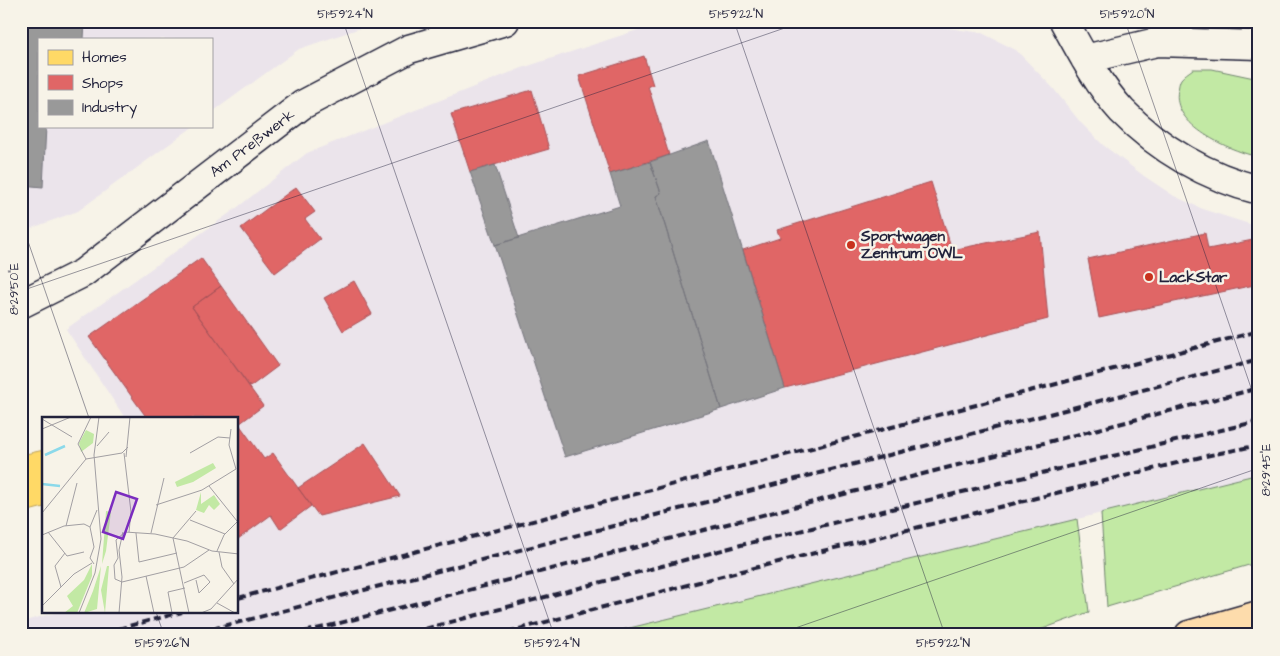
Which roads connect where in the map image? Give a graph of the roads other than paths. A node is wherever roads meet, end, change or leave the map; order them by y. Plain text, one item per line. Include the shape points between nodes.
1 (505, 21) edge
2 (1064, 21) edge
3 (1259, 45) edge
4 (1085, 59) junction
5 (1259, 190) edge
6 (21, 304) edge
7 (1259, 615) edge
8 (1195, 633) edge

1 - 6 street, Am Preßwerk via 409,49 302,105 83,273
2 - 4 street
3 - 4 street via 1157,42
4 - 5 street via 1122,110 1169,151 1228,182
7 - 8 highway

